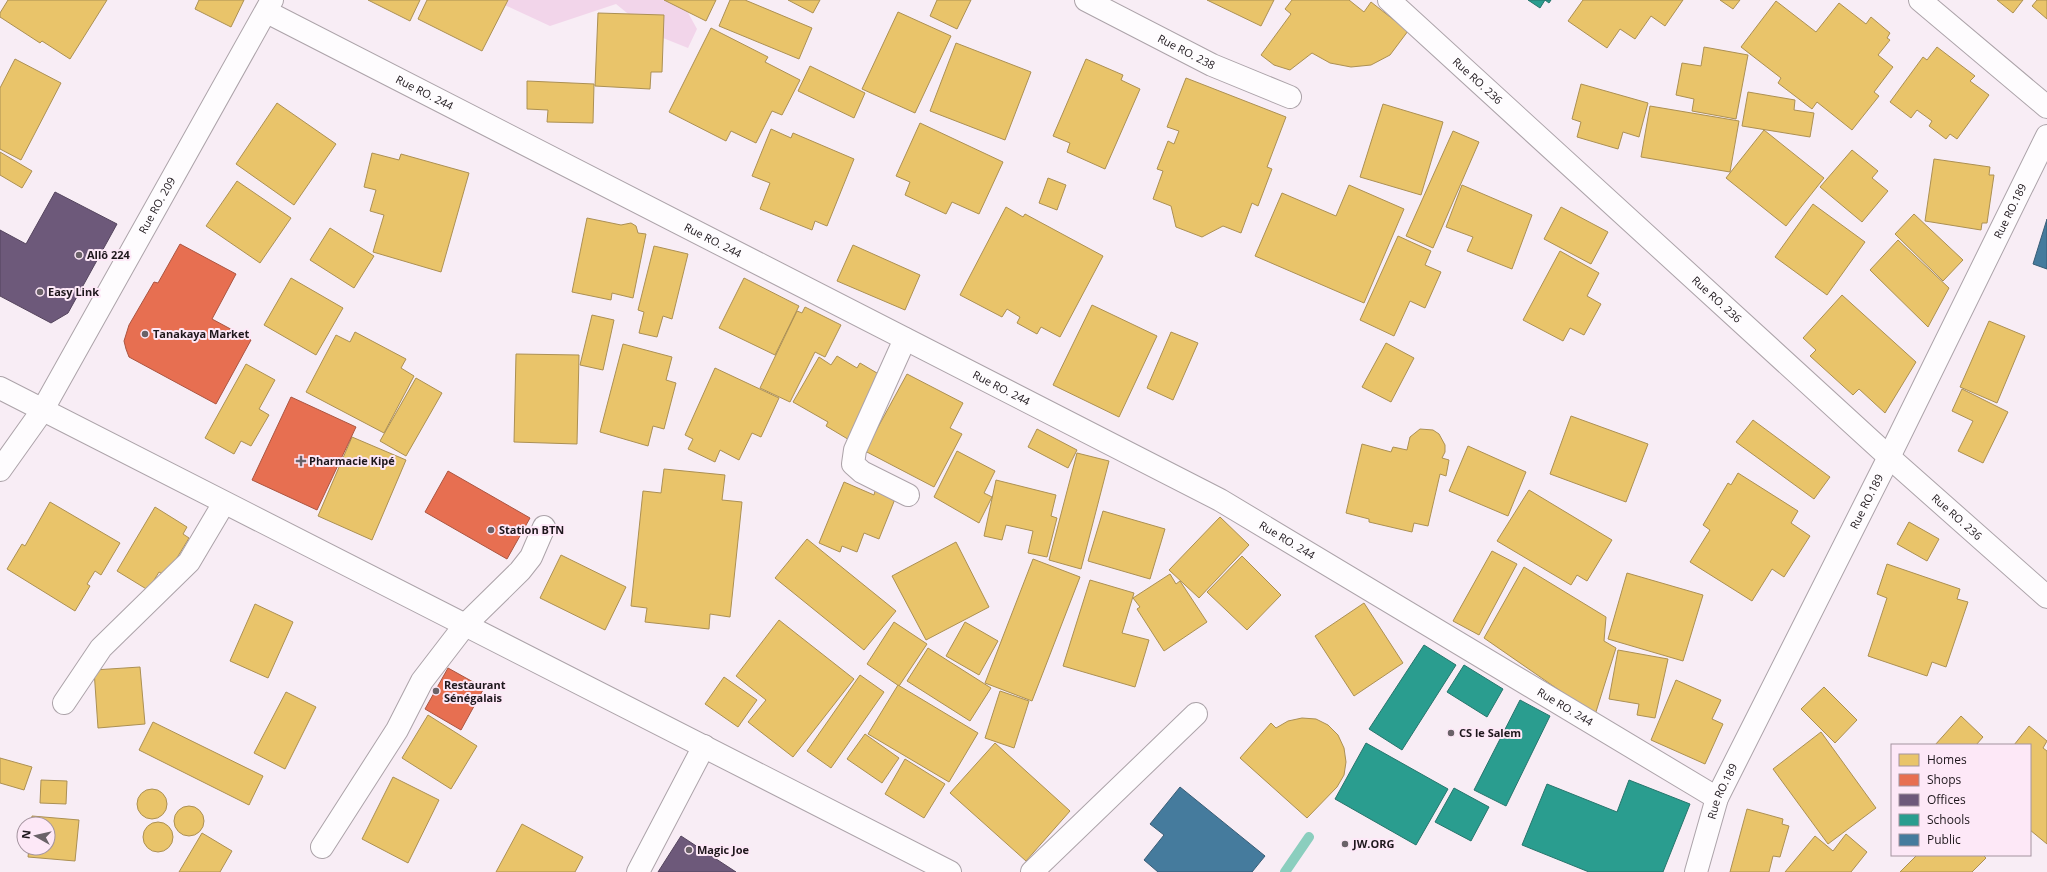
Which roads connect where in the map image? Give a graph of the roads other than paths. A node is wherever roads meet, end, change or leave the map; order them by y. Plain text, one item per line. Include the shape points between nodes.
1 (1086, 0) edge
2 (1389, 0) edge
3 (1920, 0) edge
4 (269, 6) edge
5 (1290, 96) dead end
6 (2047, 106) edge
7 (2047, 136) edge
8 (905, 339) junction
9 (0, 388) edge
10 (42, 411) junction
11 (1889, 457) junction
12 (0, 470) edge
13 (908, 495) dead end
14 (224, 502) junction
15 (544, 527) dead end
16 (2047, 598) edge
17 (465, 625) junction
18 (64, 703) dead end
19 (1196, 714) dead end
20 (704, 746) junction
21 (1717, 798) junction
22 (322, 847) dead end
23 (638, 872) edge
24 (950, 872) edge
25 (1032, 872) edge
26 (1696, 872) edge

1 - 5 street, Rue RO. 238 via 1212,65
2 - 11 street, Rue RO. 236
3 - 6 street
4 - 8 street, Rue RO. 244
4 - 10 street, Rue RO. 209
7 - 11 street, Rue RO.189
8 - 13 street via 855,450 853,464 862,472
8 - 21 street, Rue RO. 244 via 1220,500
9 - 10 street
10 - 12 street, Rue RO. 209
10 - 14 street
11 - 16 street, Rue RO. 236
11 - 21 street, Rue RO.189
14 - 17 street
14 - 18 street via 189,562 101,648
15 - 17 street via 531,556 520,571
17 - 20 street
17 - 22 street via 422,681 397,730
19 - 25 street
20 - 23 street
20 - 24 street
21 - 26 street, Rue RO.189

